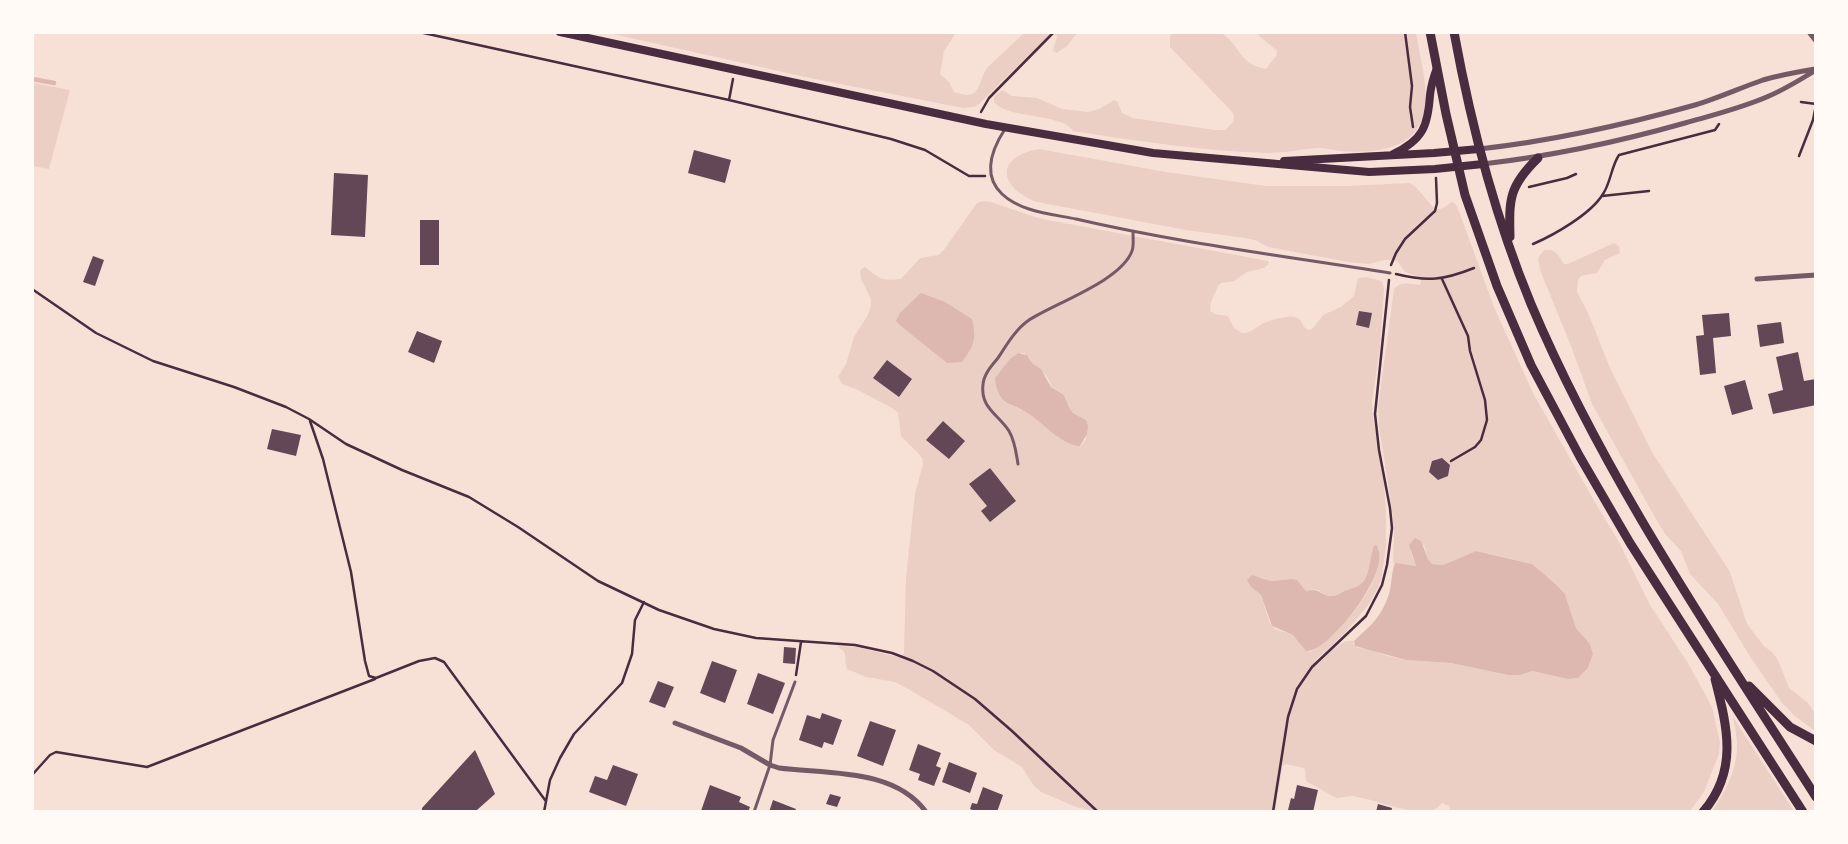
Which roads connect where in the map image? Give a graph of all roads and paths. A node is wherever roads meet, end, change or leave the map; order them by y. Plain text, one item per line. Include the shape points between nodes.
1 (419, 32) edge
2 (560, 32) edge
3 (1054, 32) edge
4 (1405, 32) edge
5 (1430, 32) edge
6 (1454, 32) edge
7 (1810, 32) edge
8 (1816, 41) edge
9 (1437, 68) junction
10 (735, 70) junction
11 (1816, 70) edge
12 (729, 100) junction
13 (1801, 102) dead end
14 (1816, 105) edge
15 (978, 122) junction
16 (1006, 128) junction
17 (1715, 130) dead end
18 (1418, 137) junction
19 (1479, 149) junction
20 (1454, 151) junction
21 (1389, 156) junction
22 (1799, 156) dead end
23 (1538, 158) junction
24 (1264, 162) junction
25 (1483, 164) junction
26 (1458, 168) junction
27 (1576, 174) dead end
28 (990, 176) junction
29 (1514, 190) junction
30 (1649, 191) dead end
31 (1602, 196) junction
32 (1437, 203) dead end
33 (1133, 232) junction
34 (1533, 244) dead end
35 (1510, 248) junction
36 (1474, 268) dead end
37 (1390, 273) junction
38 (1816, 275) edge
39 (1442, 279) junction
40 (1757, 279) dead end
41 (32, 289) edge
42 (309, 419) junction
43 (1451, 461) dead end
44 (1018, 464) dead end
45 (644, 602) junction
46 (801, 642) junction
47 (1713, 671) junction
48 (1738, 675) junction
49 (376, 678) junction
50 (795, 682) joint
51 (675, 724) dead end
52 (1816, 741) edge
53 (770, 765) junction
54 (32, 775) edge
55 (1816, 797) edge
56 (545, 800) junction
57 (544, 812) edge
58 (754, 812) edge
59 (926, 812) edge
60 (1098, 812) edge
61 (1273, 812) edge
62 (1703, 812) edge
63 (1803, 812) edge

1 - 12 path
2 - 10 main road
3 - 15 path via 989,98
4 - 18 path via 1412,86 1410,108
5 - 9 main road
6 - 19 main road
7 - 8 street
9 - 18 main road via 1430,93 1429,116
9 - 20 main road
10 - 12 path
10 - 15 main road
11 - 19 street via 1762,81 1698,104 1600,130
11 - 23 street via 1768,97 1727,112 1609,144
12 - 28 path via 891,139 925,150 969,176
13 - 14 path
14 - 22 path
15 - 16 main road
16 - 24 main road via 1153,153
16 - 28 lane via 1000,136
17 - 31 path via 1619,154
18 - 21 main road via 1408,147
19 - 20 main road
19 - 25 main road
20 - 21 main road
20 - 26 main road
21 - 24 main road
23 - 25 street
23 - 29 main road via 1522,174
24 - 26 main road via 1369,172
25 - 26 main road
25 - 35 main road
26 - 47 main road via 1497,286 1530,365 1630,544
27 - 29 path
28 - 33 lane via 1001,193 1024,207
29 - 35 main road via 1510,209
30 - 31 path
31 - 34 path via 1577,220
32 - 37 path via 1435,211 1405,238
33 - 37 lane
33 - 44 lane via 1132,250 1127,260 1108,278 1029,320 1011,338 985,376 982,384 987,408 1009,431
35 - 48 main road via 1553,354 1608,462
36 - 39 path
37 - 39 path via 1416,279
37 - 61 path via 1375,408 1391,514 1387,565 1379,592 1366,616 1312,667 1297,690 1288,717
38 - 40 street
39 - 43 path via 1468,336 1487,420 1481,440 1475,447
41 - 42 path via 96,333 145,357 234,387
42 - 45 path via 346,444 469,497 598,582
42 - 49 path via 323,459 351,572 368,676
45 - 46 path via 714,629 756,638
45 - 56 path via 635,620 632,654 622,683 574,734 550,780
46 - 50 path
46 - 60 path via 836,642 892,653 933,671 975,699
47 - 62 main road via 1726,720 1727,761 1716,792
47 - 63 main road
48 - 52 main road via 1790,727
48 - 55 main road
49 - 54 path via 147,767 56,752
49 - 56 path via 419,661 435,658 444,662
50 - 53 lane via 773,740
51 - 53 street via 741,748
53 - 58 lane
53 - 59 street via 870,777 901,789
56 - 57 path

